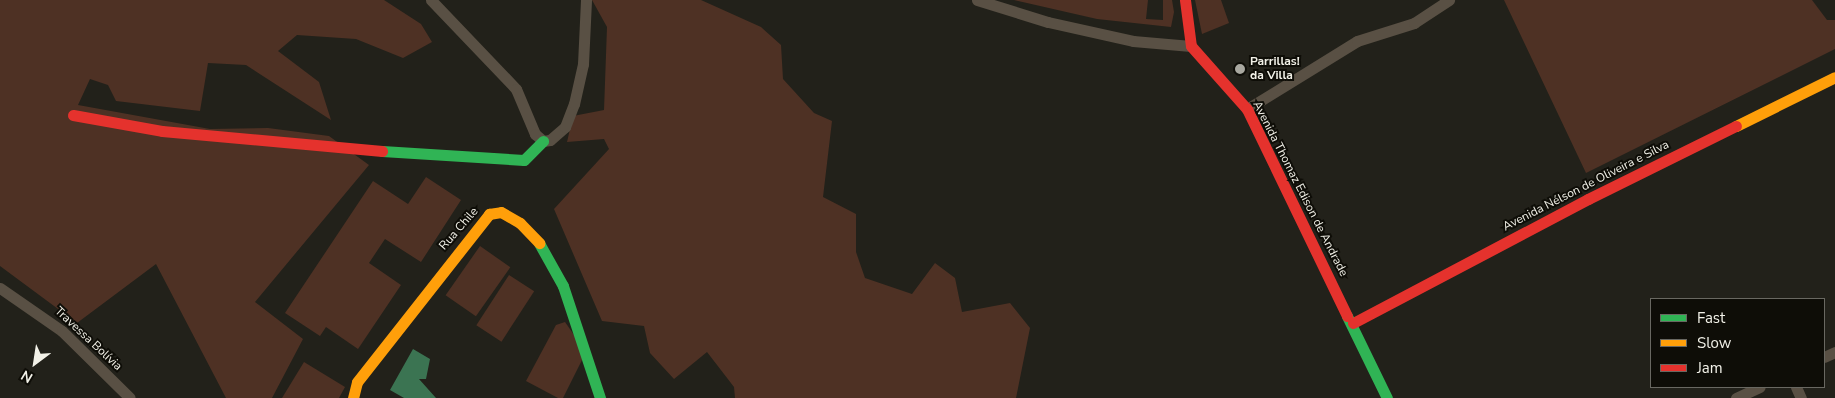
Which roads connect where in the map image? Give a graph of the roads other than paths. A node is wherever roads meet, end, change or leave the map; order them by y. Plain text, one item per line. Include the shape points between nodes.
1 (431, 0) edge
2 (586, 0) edge
3 (978, 0) edge
4 (1185, 0) edge
5 (1449, 0) edge
6 (1191, 46) junction
7 (1835, 78) edge
8 (1247, 109) junction
9 (73, 114) dead end
10 (543, 141) junction
11 (0, 288) edge
12 (1353, 323) junction
13 (1758, 388) edge
14 (130, 398) edge
15 (353, 398) edge
16 (600, 398) edge
17 (1387, 398) edge
18 (1736, 398) edge

1 - 10 street via 516,89 535,134
2 - 10 street via 583,64 574,104 565,127 550,140
3 - 6 street via 1048,22 1133,41
4 - 6 street
5 - 8 street via 1414,23 1357,41
6 - 8 street, Avenida Thomaz Edison de Andrade
7 - 12 street, Avenida Nélson de Oliveira e Silva via 1588,199
8 - 12 street, Avenida Thomaz Edison de Andrade
9 - 10 street via 162,131 524,160
11 - 14 street, Travessa Bolívia via 62,331
12 - 17 street, Avenida Thomaz Edison de Andrade
13 - 18 street
15 - 16 street, Rua Chile via 357,382 476,227 489,214 501,212 535,236 563,286

